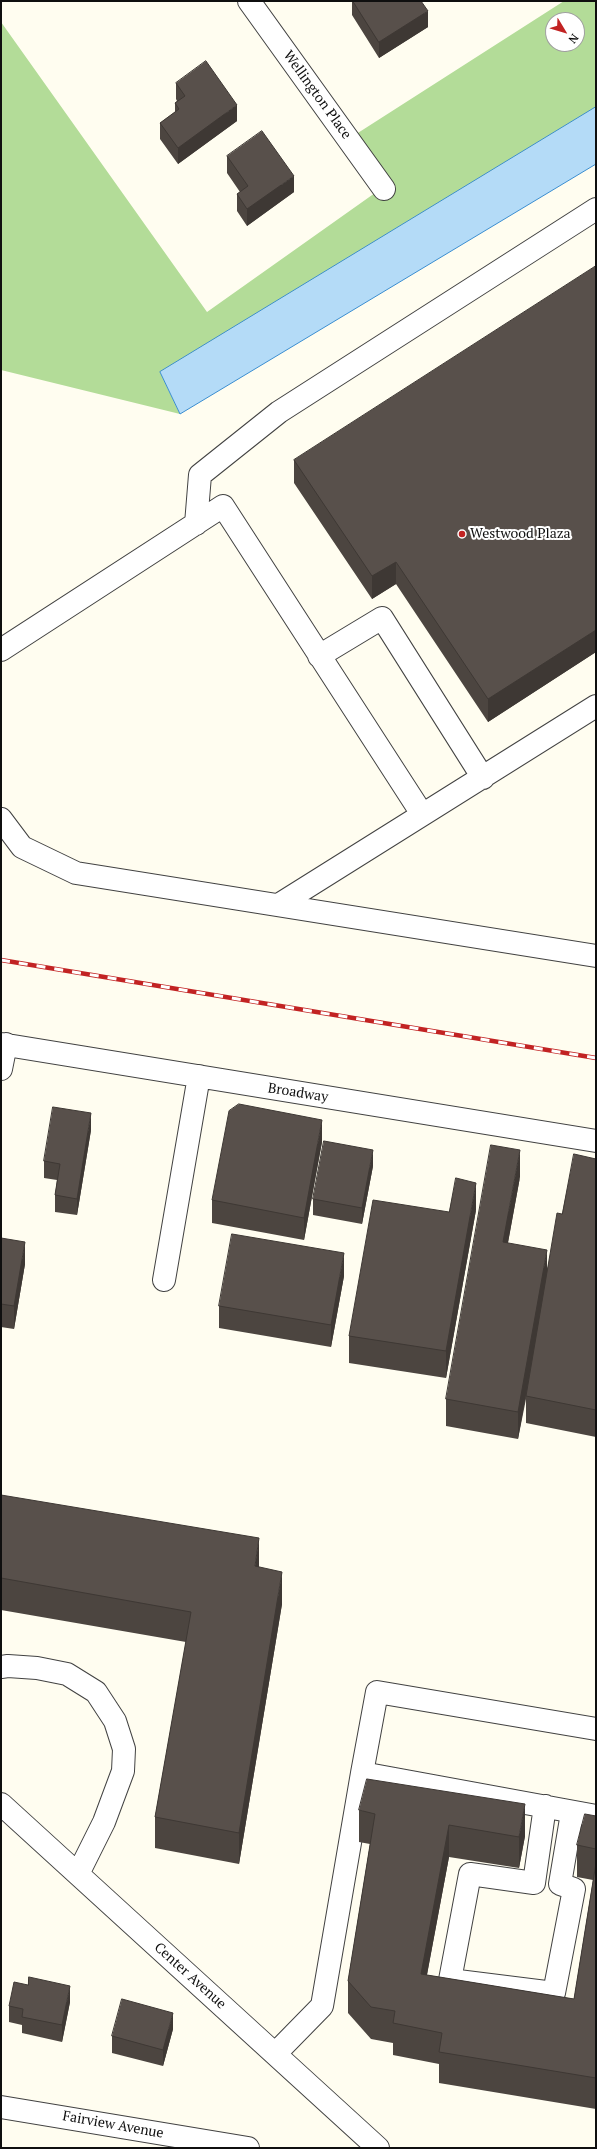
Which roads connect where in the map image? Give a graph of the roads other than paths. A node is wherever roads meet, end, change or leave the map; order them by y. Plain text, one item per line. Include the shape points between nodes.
1 (249, 1) edge
2 (384, 189) dead end
3 (596, 209) edge
4 (196, 524) junction
5 (1, 650) edge
6 (319, 656) junction
7 (596, 706) edge
8 (483, 778) junction
9 (422, 814) junction
10 (1, 819) edge
11 (280, 904) junction
12 (596, 956) edge
13 (3, 1044) edge
14 (1, 1069) edge
15 (200, 1076) junction
16 (596, 1141) edge
17 (164, 1280) dead end
18 (1, 1667) edge
19 (596, 1729) edge
20 (362, 1773) junction
21 (1, 1804) edge
22 (545, 1806) junction
23 (572, 1813) junction
24 (596, 1816) edge
25 (78, 1874) junction
26 (275, 2054) junction
27 (1, 2107) edge
28 (248, 2148) edge
29 (378, 2148) edge

1 - 2 street, Wellington Place
3 - 4 street via 279,412 200,475
4 - 5 street
4 - 6 street via 223,506
6 - 8 street via 382,618
6 - 9 street
7 - 8 street
8 - 9 street
9 - 11 street
10 - 11 street via 22,847 76,872
11 - 12 street
13 - 14 street
13 - 15 street, Broadway
15 - 16 street, Broadway
15 - 17 street
18 - 25 street via 37,1668 67,1674 96,1692 115,1721 124,1749 123,1771 104,1822
19 - 20 street via 377,1692
20 - 22 street
20 - 26 street via 322,2006
21 - 25 street, Center Avenue
22 - 23 street
22 - 23 street via 534,1883 470,1874 450,1980 554,1993 574,1889 560,1884
23 - 24 street
25 - 26 street, Center Avenue
26 - 29 street, Center Avenue
27 - 28 street, Fairview Avenue

